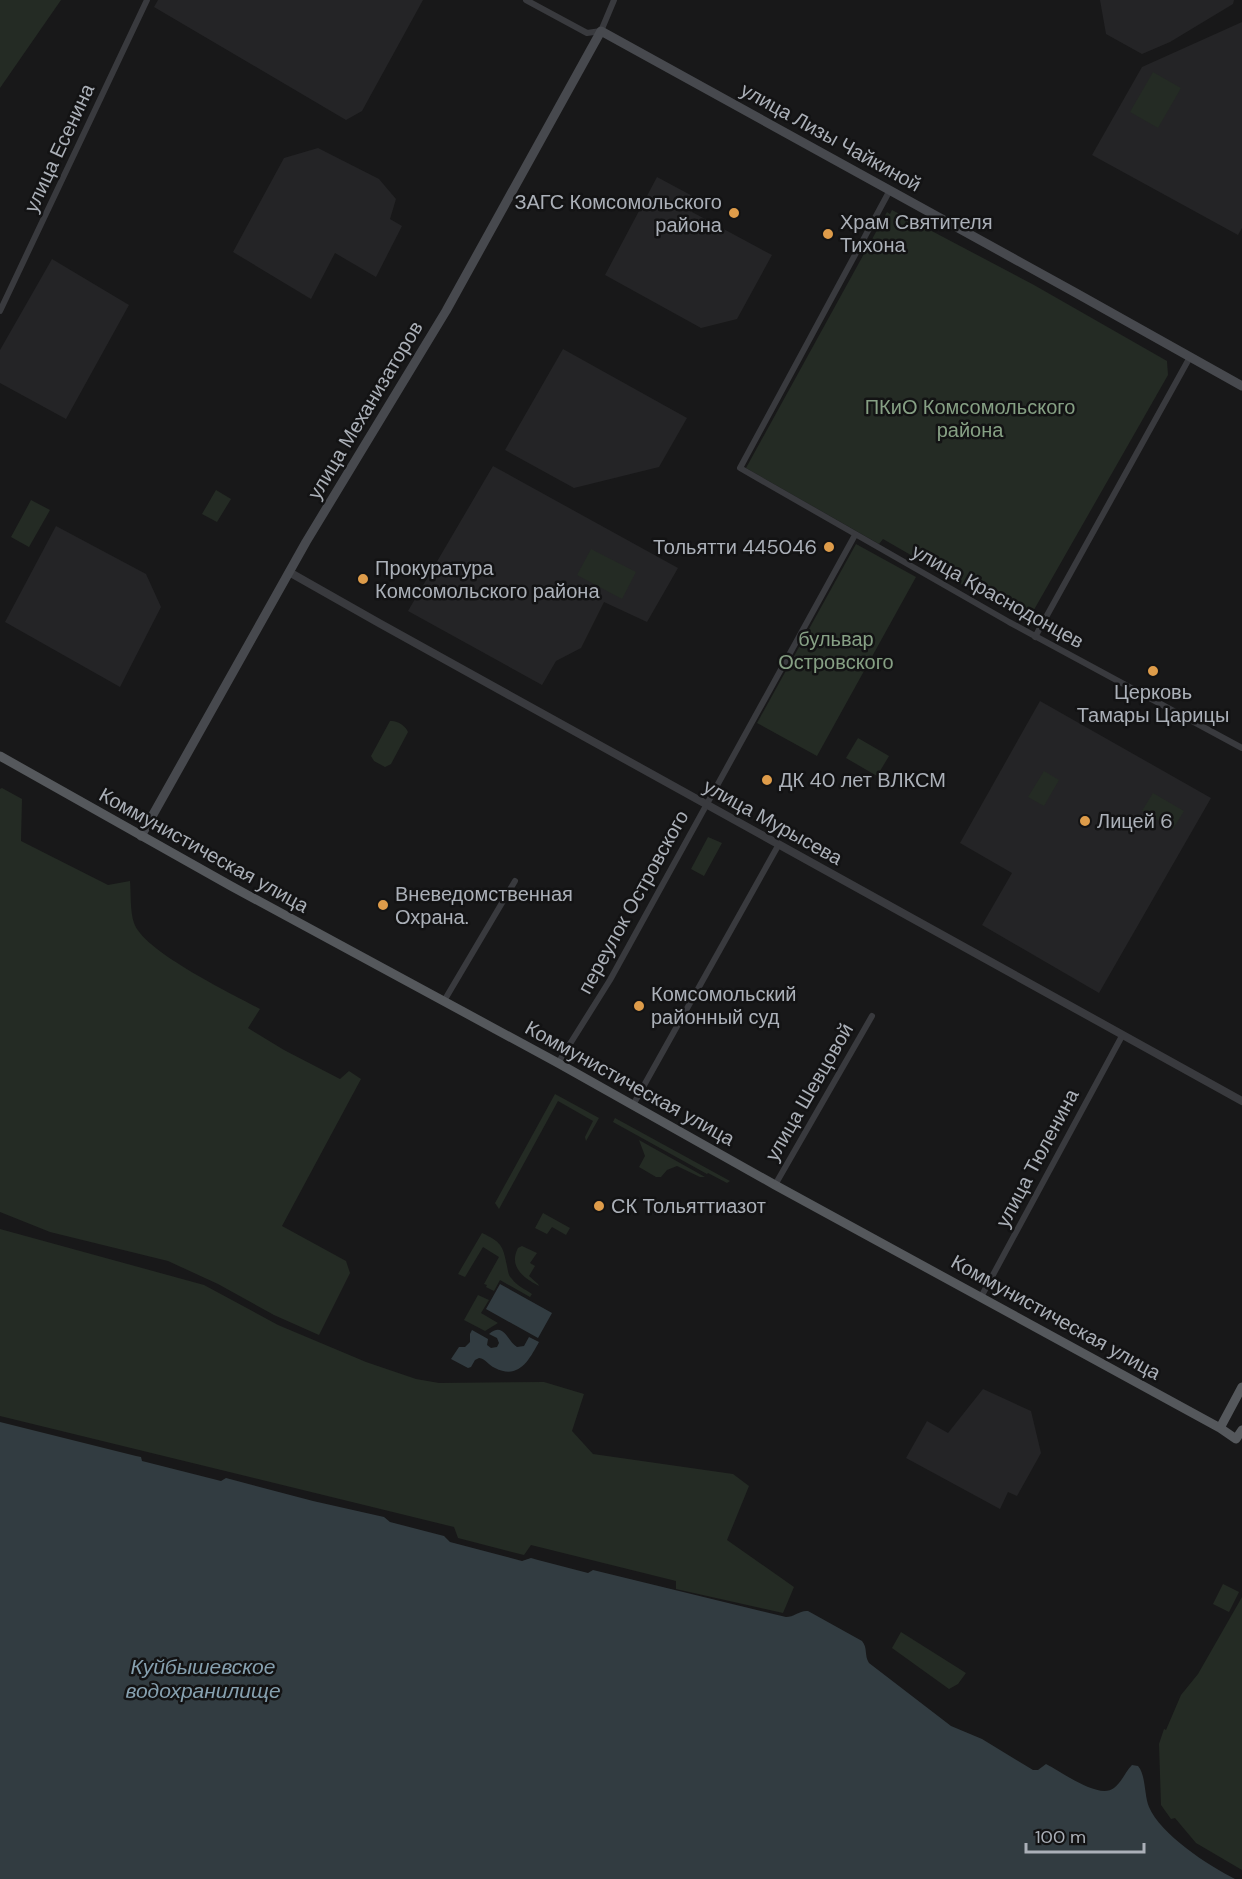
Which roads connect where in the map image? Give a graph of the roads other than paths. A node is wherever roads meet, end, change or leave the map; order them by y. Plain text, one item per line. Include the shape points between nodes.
1 (147, 0) edge
2 (526, 0) edge
3 (614, 0) edge
4 (601, 31) junction
5 (890, 190) junction
6 (0, 311) edge
7 (1190, 357) junction
8 (1242, 386) edge
9 (855, 535) junction
10 (289, 572) junction
11 (1035, 637) junction
12 (1242, 748) edge
13 (0, 756) edge
14 (706, 804) junction
15 (141, 836) junction
16 (779, 844) junction
17 (515, 881) dead end
18 (444, 1001) junction
19 (872, 1016) dead end
20 (1122, 1036) junction
21 (558, 1063) junction
22 (1242, 1101) edge
23 (633, 1105) junction
24 (775, 1185) junction
25 (981, 1297) junction
26 (1242, 1386) edge
27 (1220, 1428) junction
28 (1240, 1437) edge

1 - 6 street, улица Есенина
2 - 4 street, улица Лизы Чайкиной via 587,33
3 - 4 street, улица Механизаторов
4 - 5 main road, улица Лизы Чайкиной
4 - 10 main road, улица Механизаторов via 450,303
5 - 7 main road, улица Лизы Чайкиной
5 - 9 street, улица Краснодонцев via 740,468
7 - 8 main road, улица Лизы Чайкиной
7 - 11 street
9 - 11 street, улица Краснодонцев
9 - 14 street, переулок Островского
10 - 14 street, улица Мурысева
10 - 15 main road, улица Механизаторов
11 - 12 street, улица Краснодонцев
13 - 15 main road, Коммунистическая улица
14 - 16 street, улица Мурысева
14 - 21 street, переулок Островского via 610,980
15 - 18 main road, Коммунистическая улица
16 - 20 street, улица Мурысева
16 - 23 street
17 - 18 street
18 - 21 main road, Коммунистическая улица
19 - 24 street, улица Шевцовой
20 - 22 street, улица Мурысева
20 - 25 street, улица Тюленина
21 - 23 main road, Коммунистическая улица
23 - 24 main road, Коммунистическая улица
24 - 25 main road, Коммунистическая улица
25 - 27 main road, Коммунистическая улица
26 - 27 main road
27 - 28 main road, Коммунистическая улица

